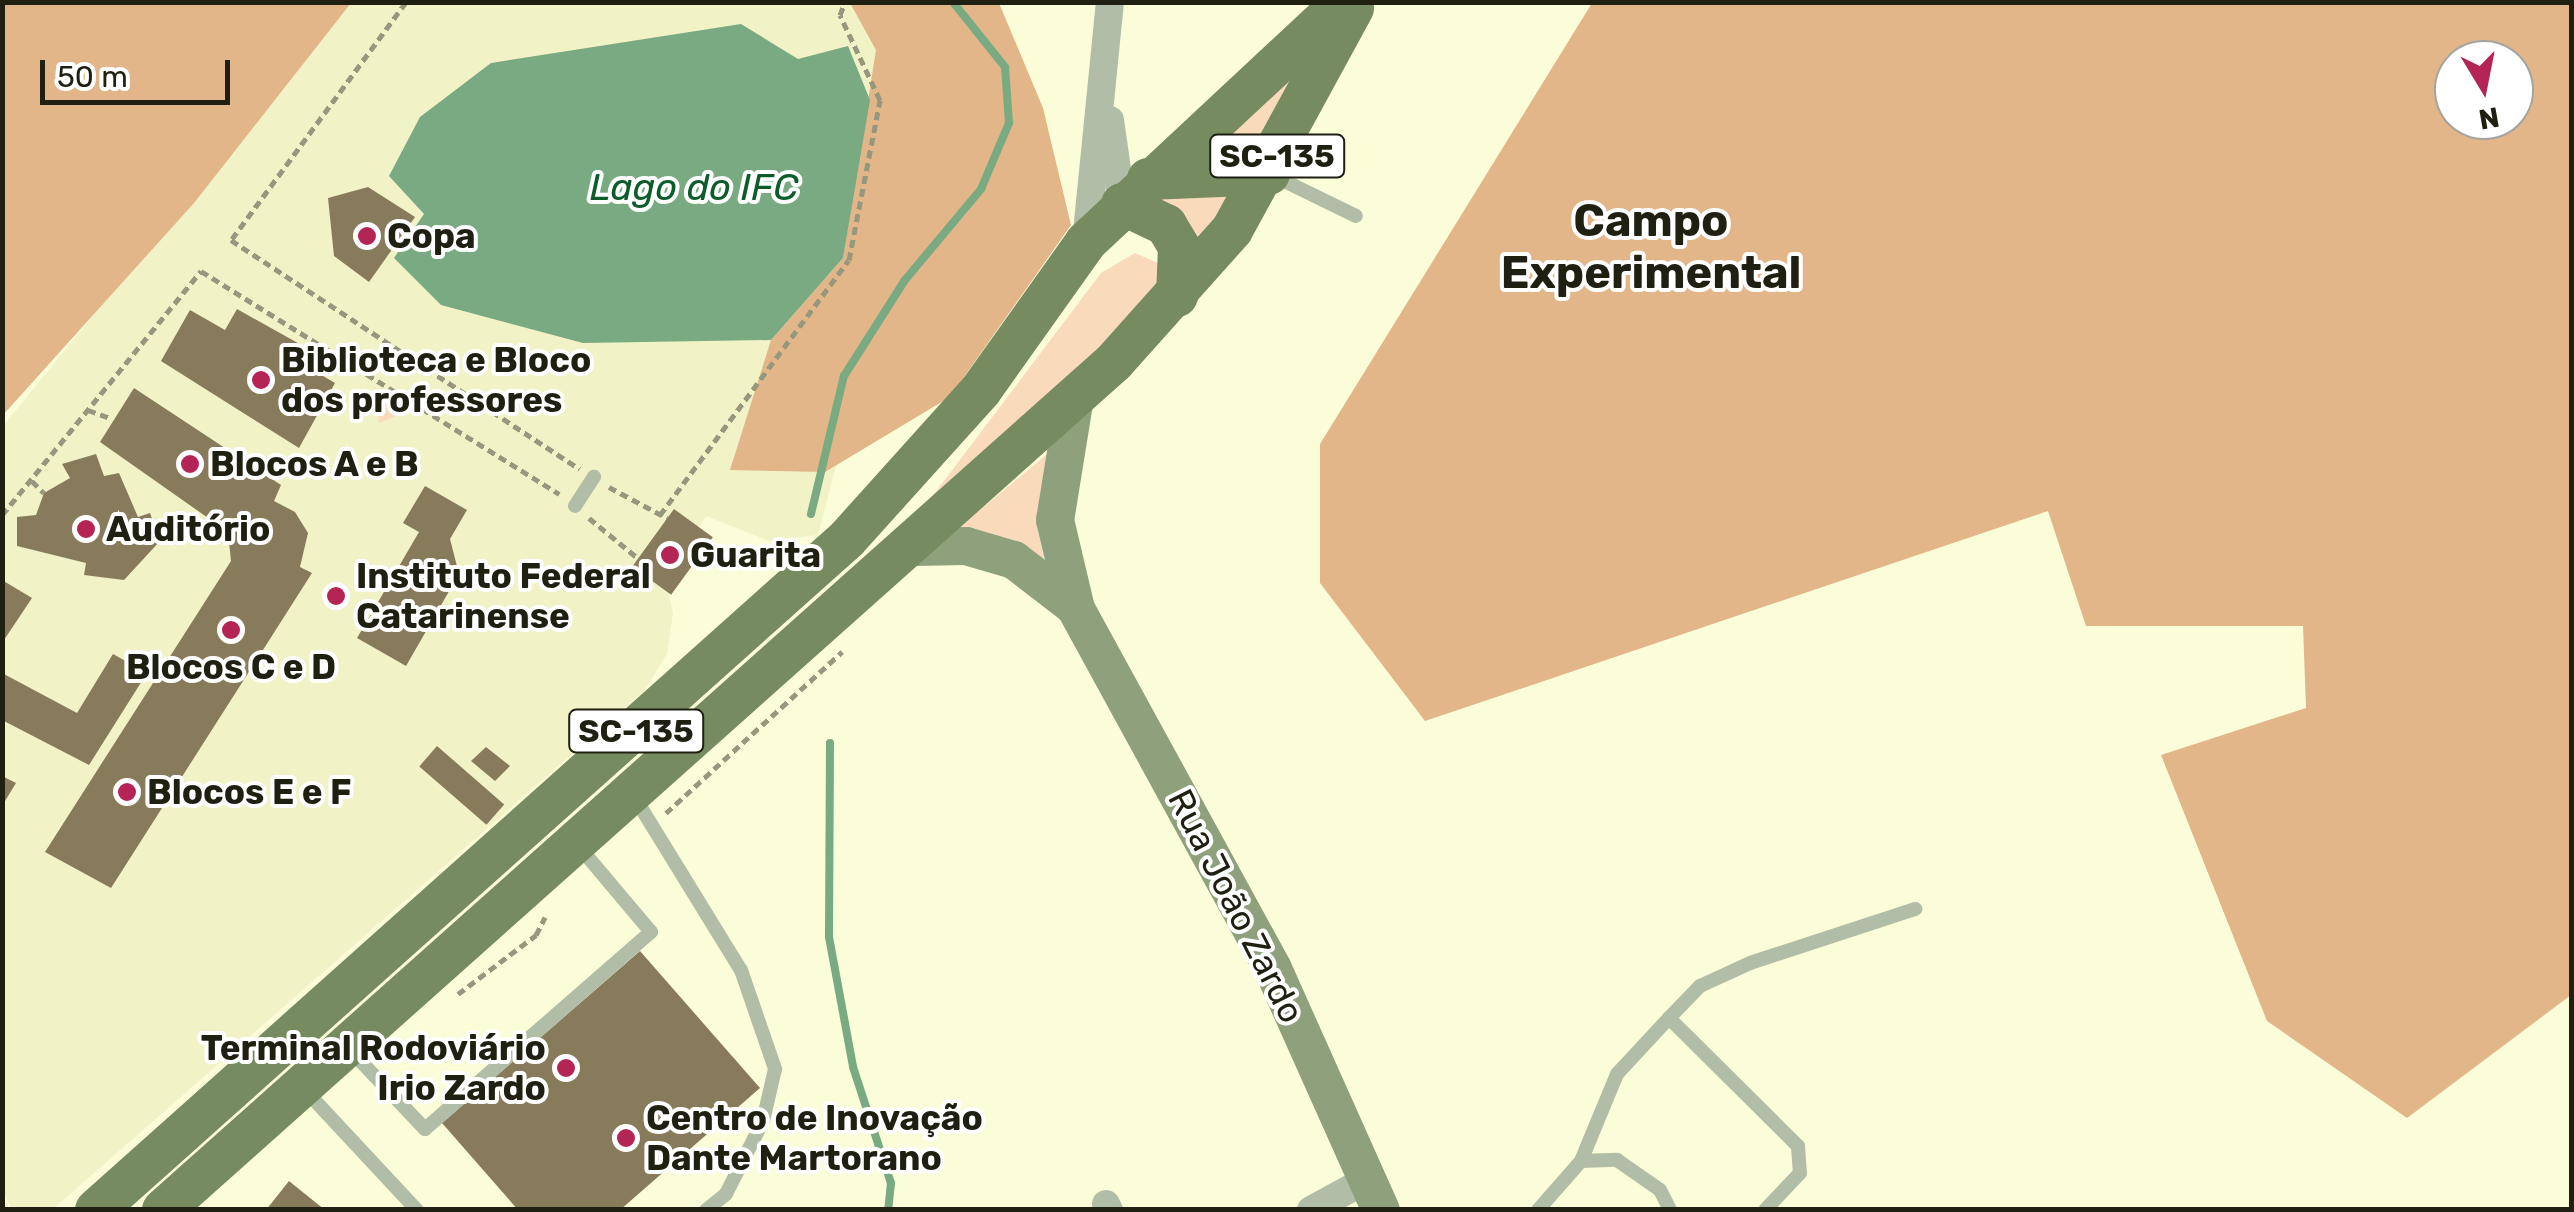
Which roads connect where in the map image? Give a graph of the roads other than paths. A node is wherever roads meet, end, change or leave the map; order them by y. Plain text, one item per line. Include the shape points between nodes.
1 (1110, 2) edge
2 (1343, 2) edge
3 (1356, 2) edge
4 (1104, 79) junction
5 (1269, 174) junction
6 (1135, 191) junction
7 (1356, 216) dead end
8 (1086, 242) junction
9 (1177, 296) junction
10 (1075, 397) junction
11 (594, 477) road end
12 (575, 506) dead end
13 (915, 547) junction
14 (1076, 609) junction
15 (643, 808) junction
16 (576, 843) junction
17 (1915, 909) dead end
18 (1669, 1018) junction
19 (349, 1049) junction
20 (303, 1088) junction
21 (1581, 1160) junction
22 (1373, 1195) edge
23 (96, 1210) edge
24 (163, 1210) edge
25 (418, 1210) edge
26 (706, 1210) edge
27 (1311, 1210) edge
28 (1538, 1210) edge
29 (1670, 1210) edge
30 (1765, 1210) edge

1 - 4 street
2 - 6 main road, SC-135
3 - 5 main road, SC-135
4 - 6 street
4 - 8 street
5 - 6 main road
5 - 7 lane
5 - 9 main road, SC-135
6 - 8 main road, SC-135
6 - 9 main road via 1179,247
8 - 23 main road, SC-135 via 980,390 848,539
9 - 10 main road, SC-135
10 - 13 main road, SC-135
10 - 14 main road, Rua João Zardo via 1054,520
11 - 12 lane
13 - 14 main road, Rua João Zardo via 966,546 1014,560
13 - 15 main road, SC-135
14 - 22 main road, Rua João Zardo via 1273,969
15 - 16 main road, SC-135
15 - 26 lane via 742,970 775,1070 764,1121 726,1194
16 - 19 main road, SC-135
16 - 19 lane via 651,932 425,1129
17 - 18 lane via 1700,986
18 - 21 lane via 1617,1074
18 - 30 lane via 1798,1146 1800,1173
19 - 20 main road, SC-135
20 - 24 main road, SC-135
20 - 25 lane
21 - 28 lane
21 - 29 lane via 1617,1160
22 - 27 street

